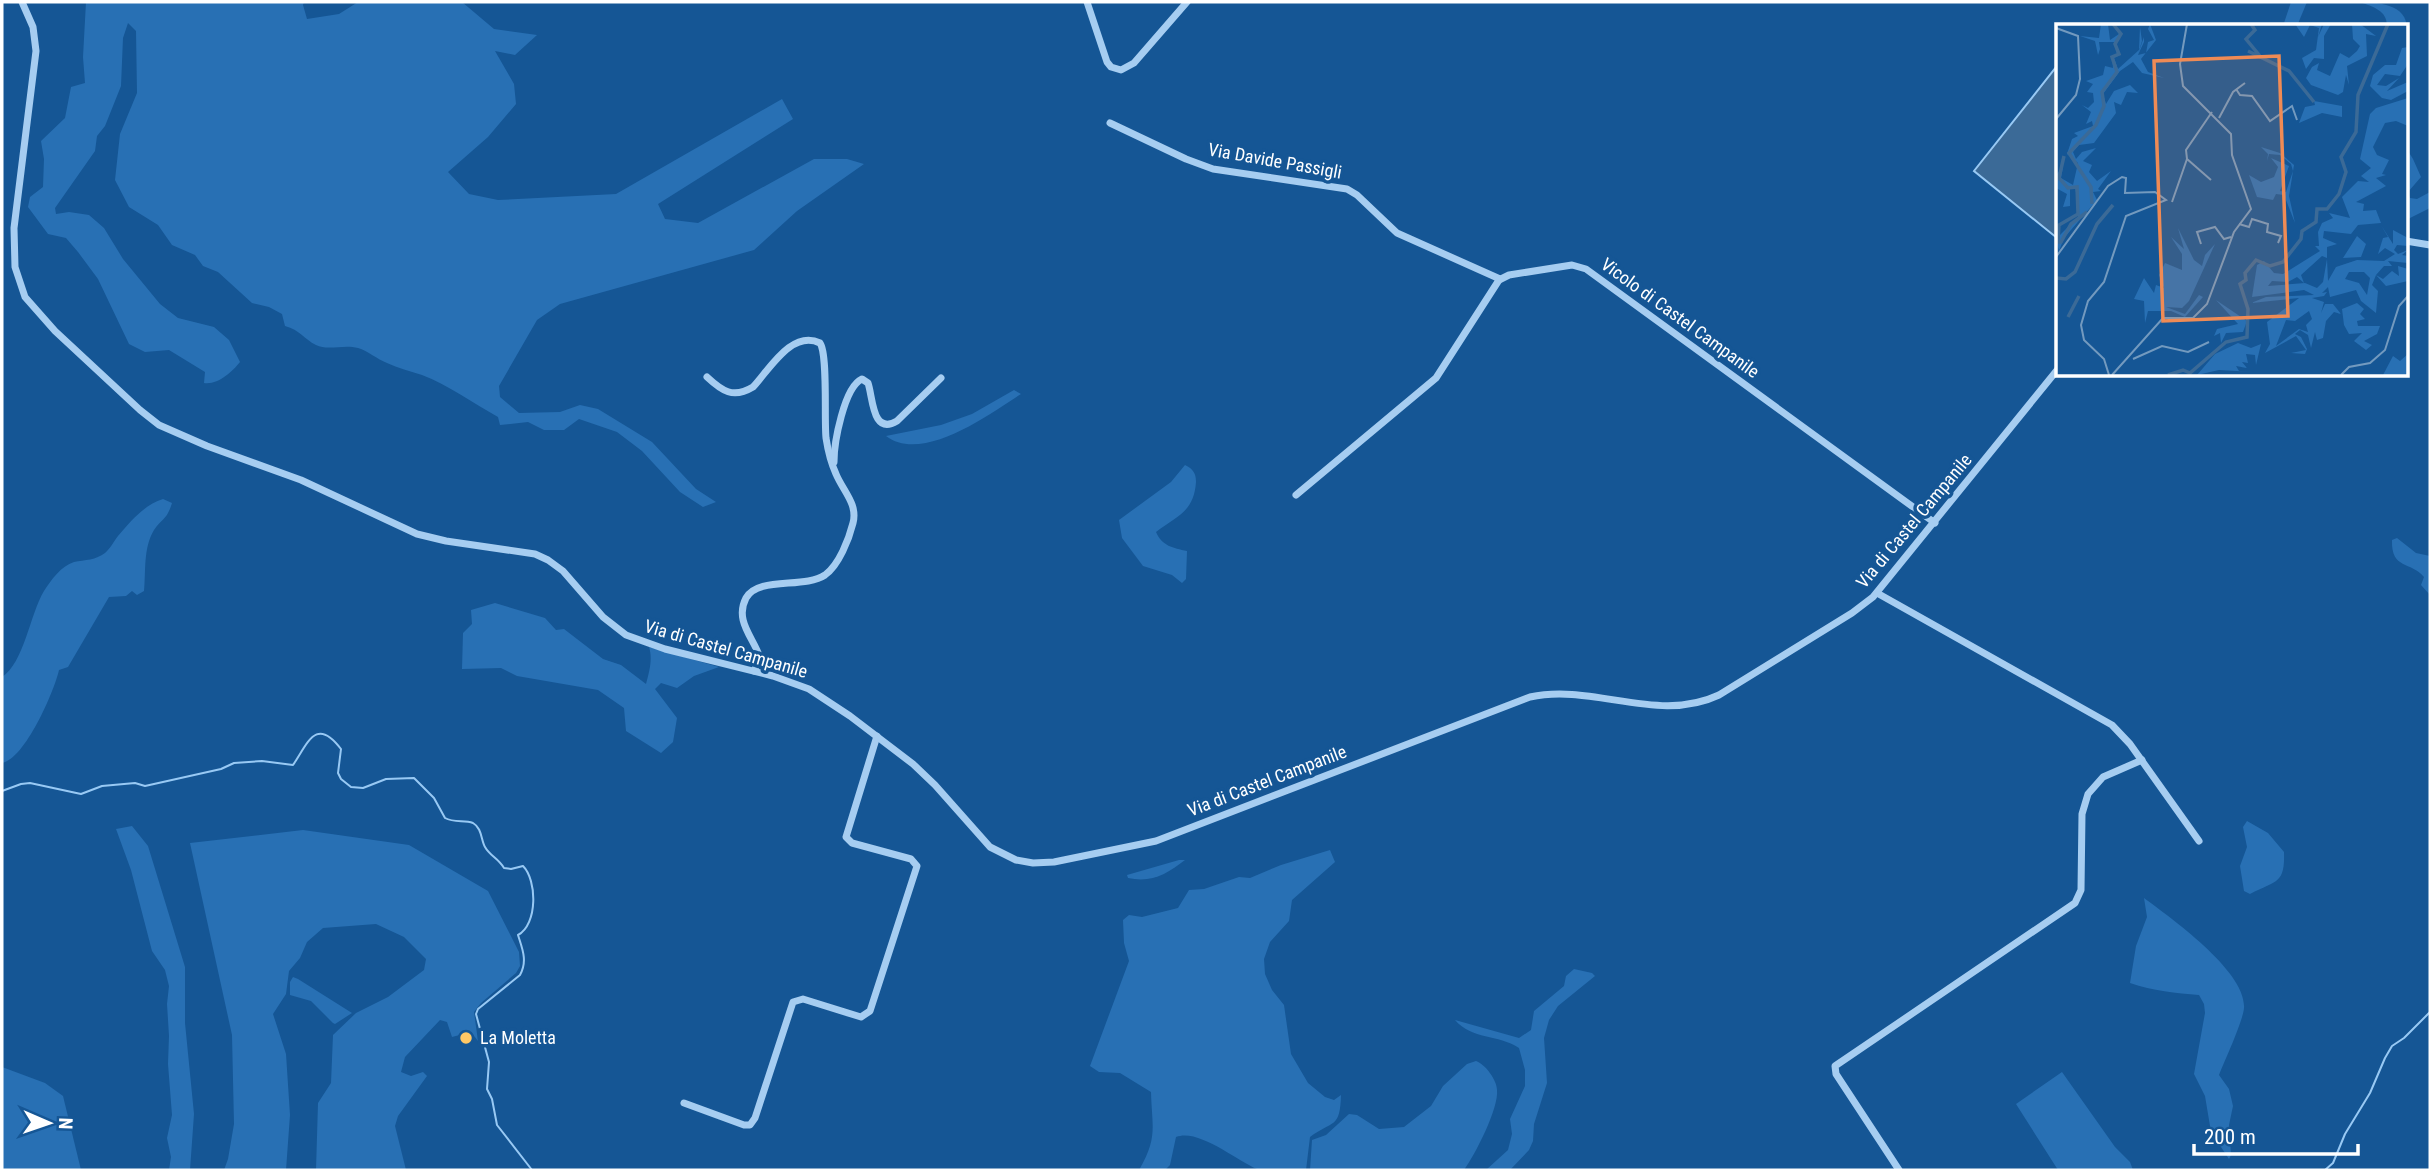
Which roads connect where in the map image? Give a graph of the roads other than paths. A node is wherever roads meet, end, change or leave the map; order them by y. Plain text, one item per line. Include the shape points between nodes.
1 (22, 2) edge
2 (1087, 2) edge
3 (1187, 2) edge
4 (1110, 123) dead end
5 (2408, 241) edge
6 (2430, 245) edge
7 (1500, 279) junction
8 (2056, 370) edge
9 (707, 377) dead end
10 (941, 378) dead end
11 (834, 470) junction
12 (1296, 495) dead end
13 (1934, 523) junction
14 (1877, 593) junction
15 (754, 671) junction
16 (877, 736) junction
17 (2142, 760) junction
18 (2199, 841) dead end
19 (684, 1103) dead end
20 (1899, 1170) edge

1 - 15 street, Via di Castel Campanile via 33,27 36,51 13,232 17,279 25,297 49,325 144,414 173,432 301,480 413,533 542,556 626,635
2 - 3 street via 1105,59 1118,70 1134,64
4 - 7 street, Via Davide Passigli via 1213,169 1347,189 1397,233
5 - 6 street
7 - 12 street via 1436,378
7 - 13 street, Vicolo di Castel Campanile via 1572,265 1586,269
8 - 13 street, Via di Castel Campanile
9 - 11 street via 726,393 746,391 793,345 805,340 818,342 824,352 826,436
10 - 11 street via 889,425 877,420 868,383 857,382 838,429
11 - 15 street via 853,507 851,531 825,575 758,587 747,597 743,620 760,658
13 - 14 street, Via di Castel Campanile
14 - 16 street, Via di Castel Campanile via 1754,674 1701,702 1670,706 1566,694 1533,696 1167,837 1054,862 1023,862 993,849 924,774
14 - 17 street via 2101,718 2119,731
15 - 16 street, Via di Castel Campanile via 812,690
16 - 19 street via 846,838 913,859 917,867 870,1011 859,1016 803,999 793,1002 750,1125
17 - 18 street
17 - 20 street via 2106,775 2088,794 2082,814 2082,888 2075,903 1835,1066

